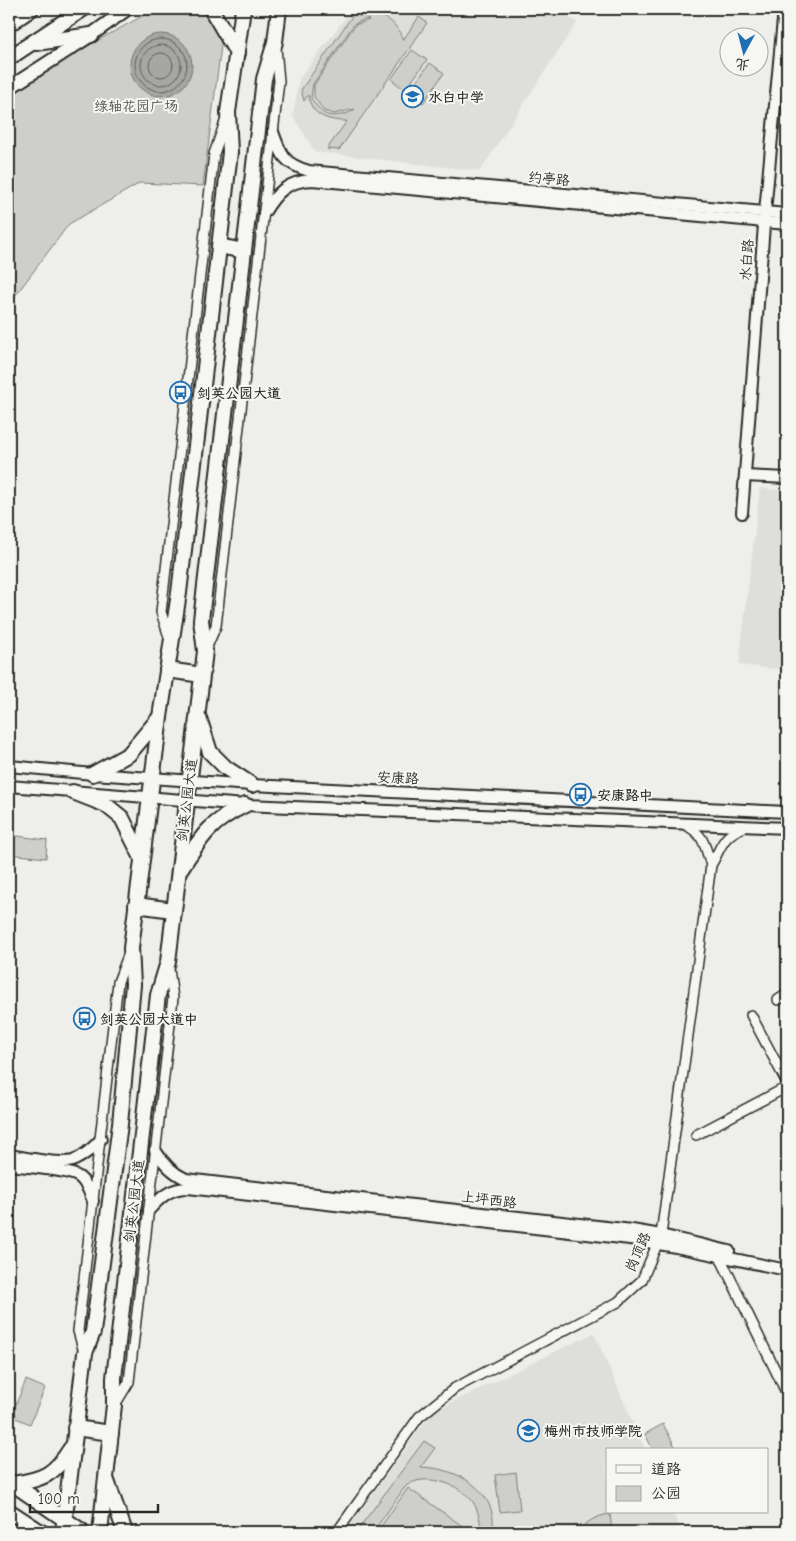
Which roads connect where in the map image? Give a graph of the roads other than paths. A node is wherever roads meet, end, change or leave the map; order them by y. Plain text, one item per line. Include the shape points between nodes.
1 (30, 9) edge
2 (84, 9) edge
3 (127, 9) edge
4 (211, 9) edge
5 (243, 9) edge
6 (279, 9) edge
7 (784, 9) edge
8 (9, 24) edge
9 (91, 35) junction
10 (275, 42) junction
11 (30, 44) junction
12 (237, 53) junction
13 (9, 58) edge
14 (9, 88) edge
15 (228, 112) junction
16 (273, 132) junction
17 (311, 176) junction
18 (264, 213) junction
19 (787, 214) edge
20 (764, 217) junction
21 (787, 224) edge
22 (219, 246) junction
23 (244, 251) junction
24 (745, 476) junction
25 (787, 478) edge
26 (742, 513) dead end
27 (171, 641) junction
28 (205, 651) junction
29 (167, 670) junction
30 (202, 676) junction
31 (197, 713) junction
32 (160, 718) junction
33 (9, 766) edge
34 (93, 774) junction
35 (152, 778) junction
36 (189, 780) junction
37 (252, 785) junction
38 (9, 786) edge
39 (73, 792) junction
40 (149, 798) junction
41 (186, 800) junction
42 (245, 805) junction
43 (787, 812) edge
44 (683, 823) junction
45 (748, 826) junction
46 (787, 828) edge
47 (142, 857) junction
48 (711, 865) junction
49 (178, 874) junction
50 (136, 905) junction
51 (174, 910) junction
52 (131, 948) junction
53 (168, 962) junction
54 (787, 994) edge
55 (778, 1000) dead end
56 (751, 1015) dead end
57 (787, 1083) edge
58 (787, 1087) edge
59 (696, 1135) dead end
60 (101, 1138) junction
61 (155, 1150) junction
62 (9, 1155) edge
63 (9, 1165) edge
64 (66, 1167) junction
65 (187, 1183) junction
66 (93, 1201) junction
67 (149, 1210) junction
68 (659, 1239) junction
69 (719, 1255) junction
70 (787, 1264) edge
71 (787, 1270) edge
72 (84, 1353) junction
73 (787, 1394) edge
74 (114, 1405) junction
75 (75, 1428) junction
76 (111, 1434) junction
77 (73, 1446) junction
78 (106, 1476) junction
79 (11, 1483) edge
80 (11, 1512) edge
81 (64, 1526) edge
82 (24, 1532) edge
83 (41, 1532) edge
84 (83, 1532) edge
85 (100, 1532) edge
86 (125, 1532) edge
87 (337, 1532) edge

1 - 8 main road
2 - 11 main road
3 - 9 main road
4 - 12 main road
5 - 12 main road, 剑英公园大道
6 - 10 main road, 剑英公园大道
7 - 20 street, 水白路
9 - 11 main road
9 - 14 main road
10 - 16 street via 279,81
10 - 23 main road, 剑英公园大道 via 264,79
11 - 13 main road
12 - 15 main road, 剑英公园大道
15 - 22 main road, 剑英公园大道 via 230,152
15 - 27 street via 214,154 161,612
16 - 17 street via 280,151 288,161
16 - 18 street
17 - 18 street via 283,189 272,198
17 - 20 street, 约亭路
18 - 28 street via 216,626
19 - 20 street, 约亭路
20 - 21 street, 约亭路
20 - 24 street, 水白路
22 - 23 main road
22 - 27 main road, 剑英公园大道 via 180,593
23 - 28 main road, 剑英公园大道 via 201,620
24 - 25 street
24 - 26 street, 水白路
27 - 29 main road, 剑英公园大道
28 - 30 main road, 剑英公园大道
29 - 30 main road
29 - 32 main road, 剑英公园大道
30 - 31 main road, 剑英公园大道
31 - 36 main road, 剑英公园大道
31 - 37 main road via 210,752 226,768
32 - 34 main road via 129,754
32 - 35 main road, 剑英公园大道
33 - 34 street, 安康路
34 - 35 street, 安康路
35 - 36 street, 安康路
35 - 40 main road, 剑英公园大道
36 - 37 street, 安康路
36 - 41 main road, 剑英公园大道
37 - 43 street, 安康路
38 - 39 street
39 - 40 street
39 - 47 main road via 106,805 122,818
40 - 41 street
40 - 47 main road, 剑英公园大道
41 - 42 street
41 - 49 main road, 剑英公园大道
42 - 44 street
42 - 49 main road via 216,821 205,832
44 - 45 street
44 - 48 street via 698,831
45 - 46 street
45 - 48 street via 732,832 718,848
47 - 50 main road, 剑英公园大道
48 - 68 street, 岗顶路
49 - 51 main road, 剑英公园大道
50 - 51 main road
50 - 52 main road, 剑英公园大道
51 - 53 main road, 剑英公园大道
52 - 60 street via 118,982
52 - 72 main road, 剑英公园大道 via 133,985 120,1124 93,1332
53 - 61 street via 173,998
53 - 74 main road, 剑英公园大道 via 157,1005 114,1378
54 - 55 street
56 - 57 street
58 - 59 street
60 - 64 street
60 - 66 street
61 - 65 street via 162,1161
61 - 67 street
62 - 64 street
63 - 64 street
64 - 66 street via 87,1186
65 - 67 street via 168,1192
65 - 68 street, 上坪西路
66 - 72 street via 78,1331
67 - 74 street via 128,1382
68 - 69 street, 上坪西路
68 - 70 street, 上坪西路
68 - 87 street, 岗顶路 via 642,1280 618,1302 455,1388 419,1417
69 - 71 street, 上坪西路
69 - 73 street
72 - 75 main road, 剑英公园大道
74 - 76 main road, 剑英公园大道
75 - 76 main road
75 - 77 main road, 剑英公园大道
76 - 78 main road, 剑英公园大道
77 - 79 main road via 63,1461 44,1477
77 - 81 main road, 剑英公园大道
78 - 85 main road, 剑英公园大道
78 - 86 main road
79 - 81 main road
80 - 82 main road
80 - 83 main road
81 - 84 main road

